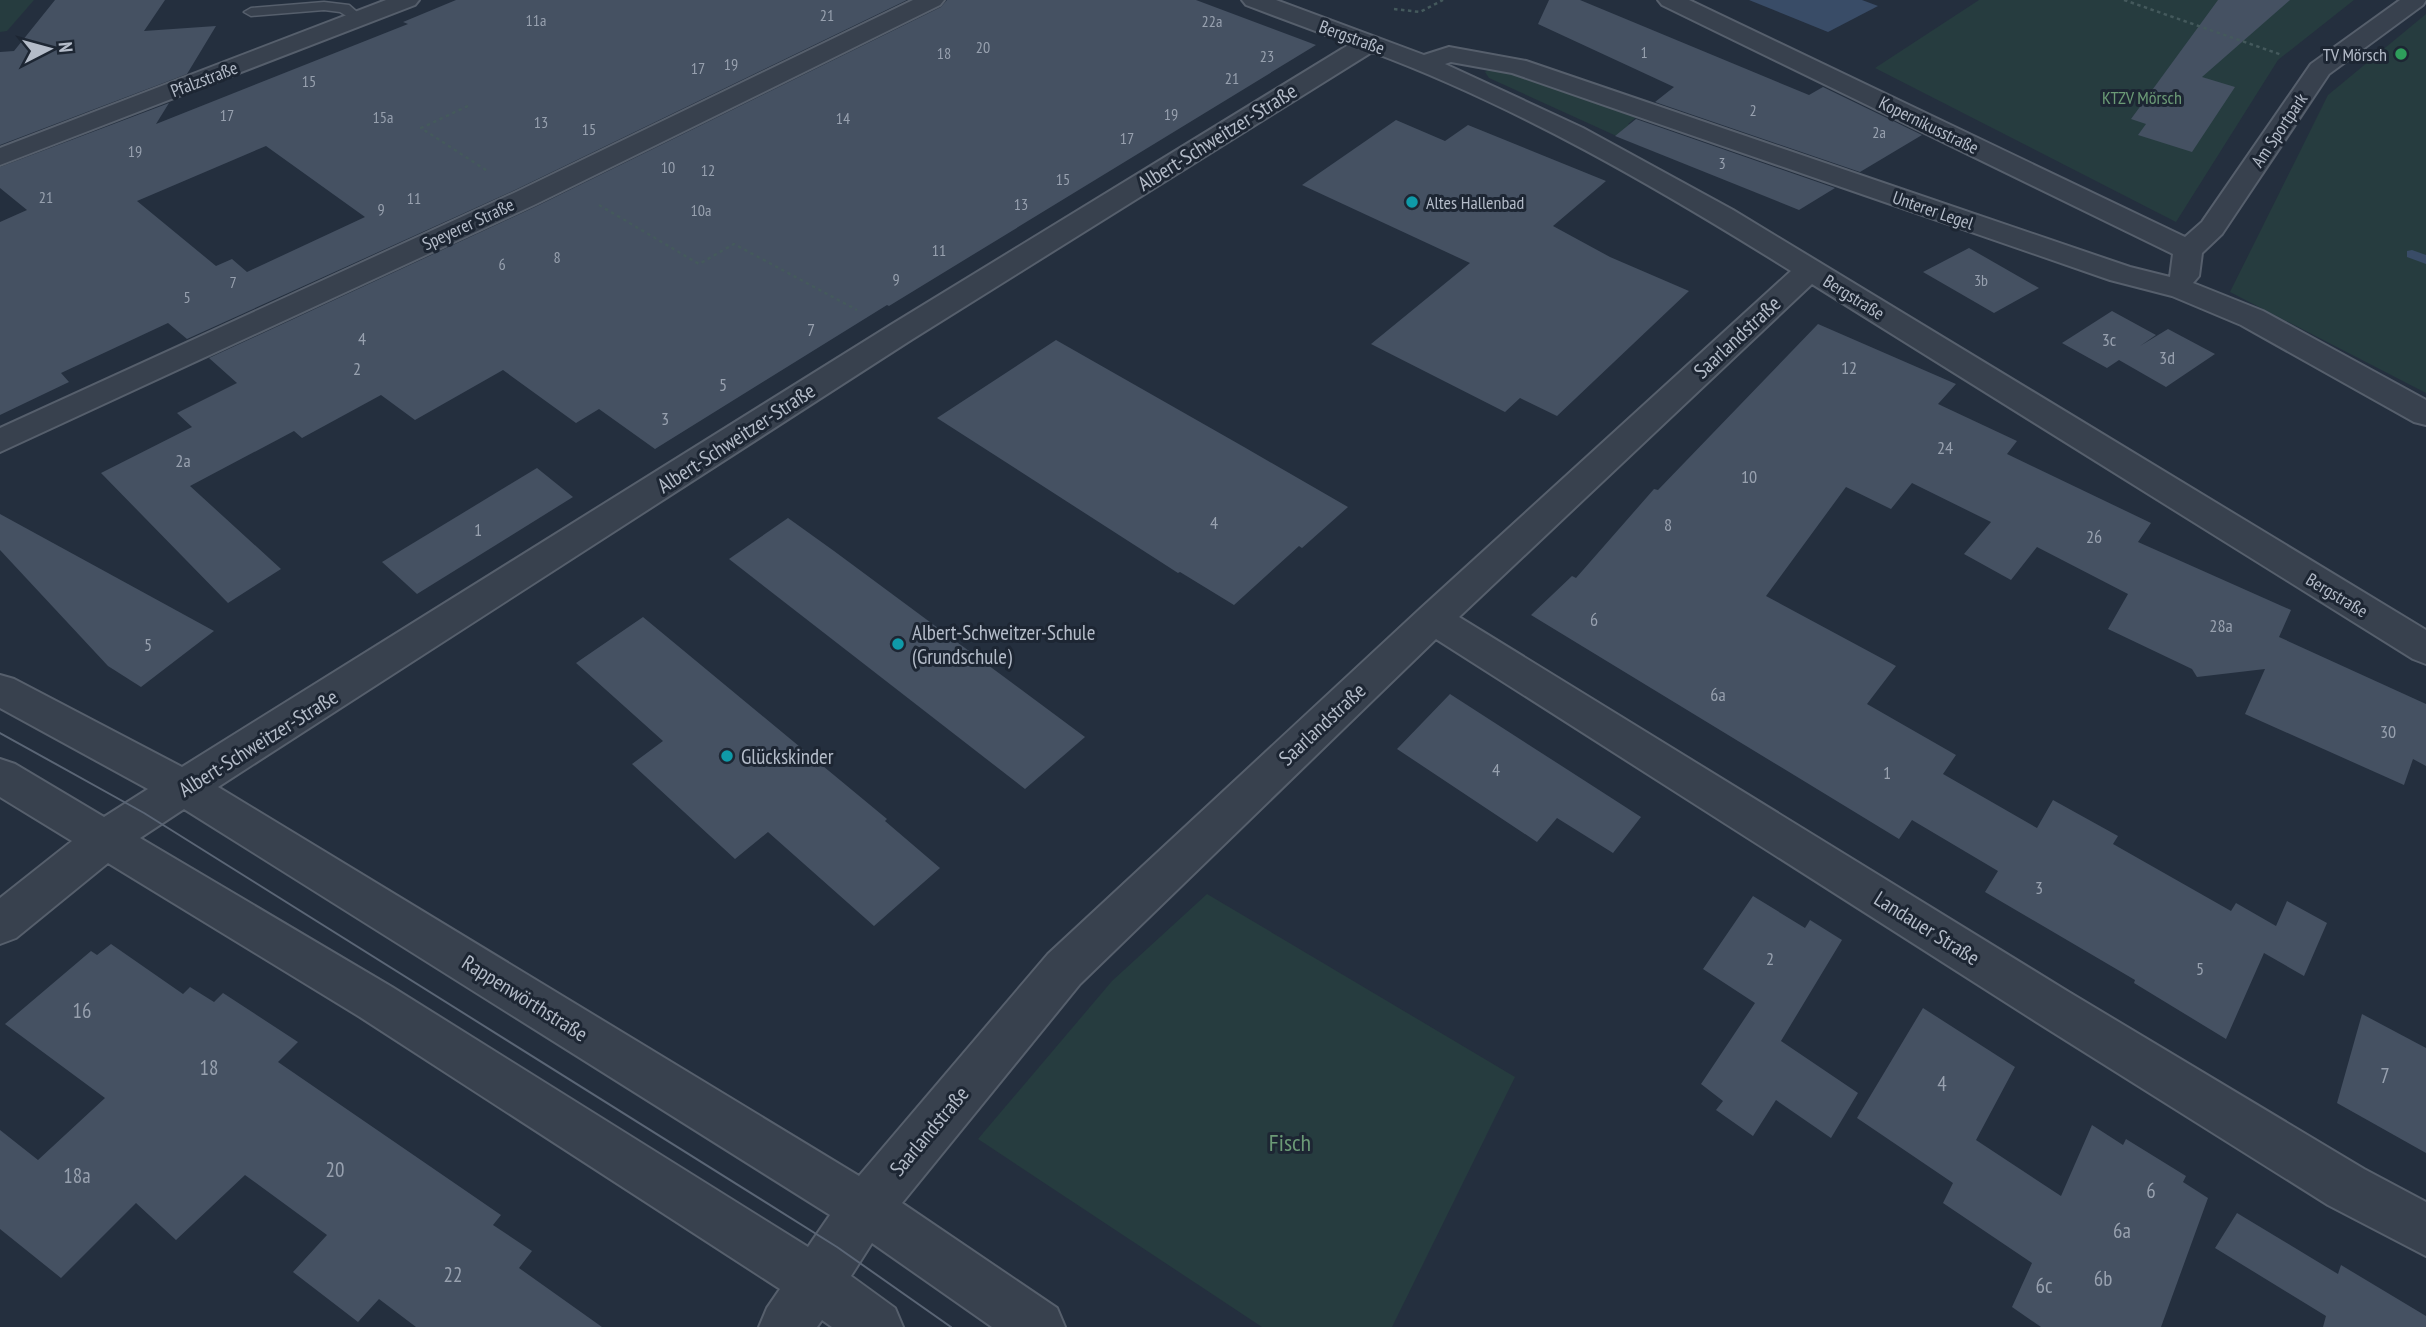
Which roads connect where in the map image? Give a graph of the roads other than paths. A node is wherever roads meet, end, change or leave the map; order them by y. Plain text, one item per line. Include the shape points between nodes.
1 (407, 0) edge
2 (933, 0) edge
3 (1254, 0) edge
4 (1670, 0) edge
5 (2415, 0) edge
6 (251, 12) dead end
7 (358, 19) junction
8 (1369, 43) junction
9 (1424, 63) junction
10 (0, 157) edge
11 (2188, 250) junction
12 (1810, 269) junction
13 (2182, 289) junction
14 (2426, 414) edge
15 (0, 441) edge
16 (1433, 619) junction
17 (2426, 649) edge
18 (0, 690) edge
19 (0, 776) edge
20 (186, 789) junction
21 (107, 838) junction
22 (0, 924) edge
23 (865, 1208) junction
24 (2426, 1230) edge
25 (817, 1283) junction
26 (786, 1327) edge
27 (876, 1327) edge
28 (1038, 1327) edge

1 - 7 street, Pfalzstraße
2 - 15 street, Speyerer Straße via 526,198
3 - 8 street, Bergstraße
4 - 11 street, Kopernikusstraße
5 - 11 street, Am Sportpark via 2320,69 2212,228
6 - 7 lane via 324,6 344,8
7 - 10 street, Pfalzstraße
8 - 9 street, Bergstraße
8 - 20 street, Albert-Schweitzer-Straße via 901,333
9 - 12 street, Bergstraße via 1574,134
9 - 13 street, Unterer Legel via 1449,54 1517,66 2120,274
11 - 13 street
12 - 16 street, Saarlandstraße
12 - 17 street, Bergstraße
13 - 14 street, Unterer Legel via 2252,318
16 - 23 street, Saarlandstraße via 1064,969
16 - 24 street, Landauer Straße via 2051,1006
18 - 20 street, Rappenwörthstraße
19 - 21 street
20 - 21 street, Albert-Schweitzer-Straße
20 - 23 street, Rappenwörthstraße
21 - 22 street, Albert-Schweitzer-Straße
21 - 25 street
23 - 25 street, Saarlandstraße
23 - 28 street, Rappenwörthstraße
25 - 26 street, Saarlandstraße
25 - 27 street

